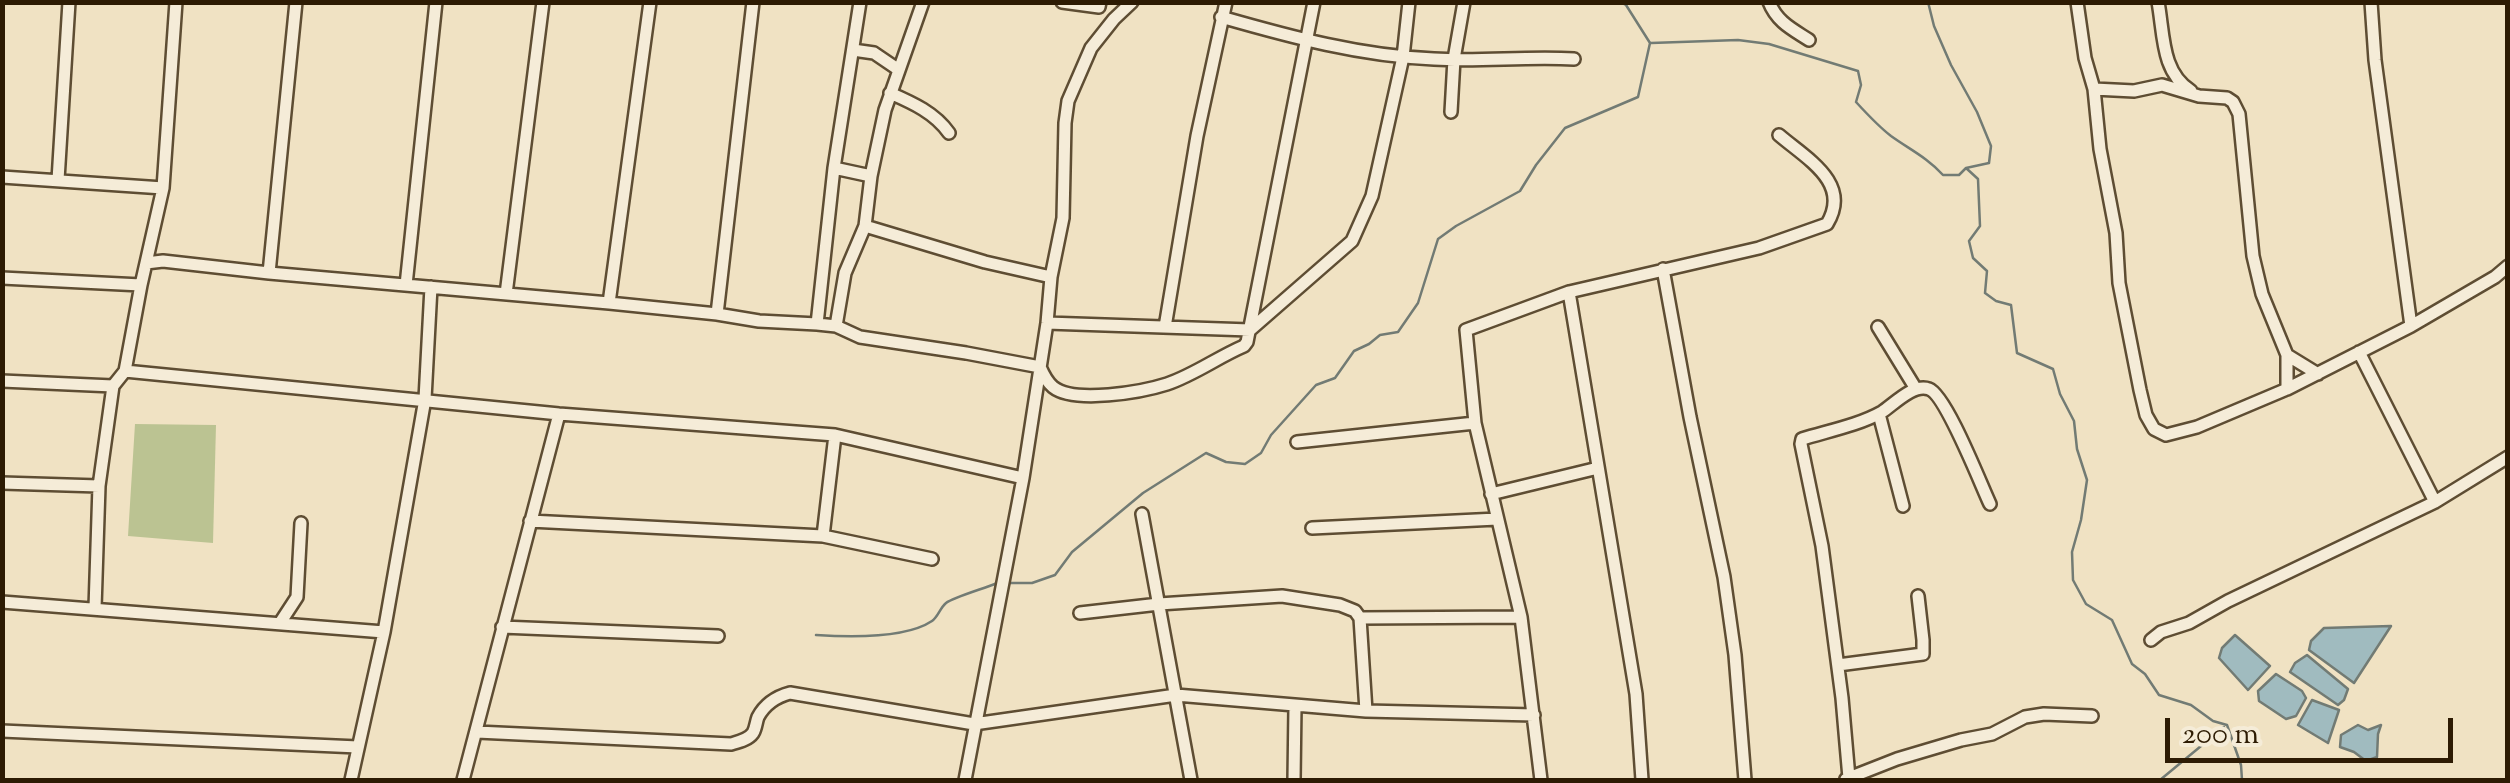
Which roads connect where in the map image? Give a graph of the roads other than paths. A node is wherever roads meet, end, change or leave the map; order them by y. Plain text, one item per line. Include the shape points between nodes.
1 (69, 2) edge
2 (176, 2) edge
3 (296, 2) edge
4 (436, 2) edge
5 (543, 2) edge
6 (650, 2) edge
7 (754, 2) edge
8 (860, 2) edge
9 (923, 2) edge
10 (1062, 2) edge
11 (1132, 2) edge
12 (1226, 2) edge
13 (1314, 2) edge
14 (1409, 2) edge
15 (1464, 2) edge
16 (1769, 2) edge
17 (2078, 2) edge
18 (2158, 2) edge
19 (2371, 2) edge
20 (1100, 5) edge
21 (1222, 17) junction
22 (1809, 40) dead end
23 (1306, 42) junction
24 (854, 50) junction
25 (1403, 57) junction
26 (1454, 59) junction
27 (1574, 60) dead end
28 (899, 70) junction
29 (2094, 89) junction
30 (890, 94) junction
31 (2199, 96) junction
32 (1451, 112) dead end
33 (949, 133) dead end
34 (1778, 135) dead end
35 (834, 168) junction
36 (872, 176) junction
37 (2, 177) edge
38 (58, 180) junction
39 (164, 188) junction
40 (866, 226) junction
41 (146, 263) junction
42 (2508, 266) edge
43 (1663, 268) junction
44 (269, 273) junction
45 (2, 278) edge
46 (1051, 278) junction
47 (141, 286) junction
48 (406, 286) junction
49 (431, 288) junction
50 (1569, 292) junction
51 (506, 294) junction
52 (610, 303) junction
53 (717, 314) junction
54 (1047, 323) junction
55 (817, 324) junction
56 (836, 326) junction
57 (2410, 326) junction
58 (1165, 327) junction
59 (1878, 327) dead end
60 (1250, 330) junction
61 (2359, 352) junction
62 (2287, 355) junction
63 (1040, 368) junction
64 (125, 371) junction
65 (2318, 374) junction
66 (2, 381) edge
67 (113, 386) junction
68 (1916, 389) junction
69 (2287, 389) junction
70 (424, 399) junction
71 (558, 414) junction
72 (1879, 414) junction
73 (1475, 423) junction
74 (835, 435) junction
75 (1298, 442) dead end
76 (2508, 458) edge
77 (1598, 468) junction
78 (1022, 478) junction
79 (2, 483) edge
80 (99, 486) junction
81 (1491, 494) junction
82 (2434, 502) junction
83 (1990, 504) dead end
84 (1903, 506) dead end
85 (1142, 514) dead end
86 (1497, 519) junction
87 (530, 521) junction
88 (301, 522) dead end
89 (1312, 528) dead end
90 (822, 536) junction
91 (932, 559) dead end
92 (1918, 596) dead end
93 (2, 602) edge
94 (1159, 604) junction
95 (96, 608) junction
96 (1080, 613) dead end
97 (1520, 617) junction
98 (1360, 618) junction
99 (280, 623) junction
100 (502, 627) junction
101 (384, 632) junction
102 (718, 636) dead end
103 (2151, 640) dead end
104 (1838, 665) junction
105 (1176, 695) junction
106 (1295, 706) junction
107 (1366, 711) junction
108 (1534, 715) junction
109 (2092, 716) dead end
110 (974, 724) junction
111 (2, 731) edge
112 (477, 732) junction
113 (358, 747) junction
114 (1846, 779) edge
115 (351, 780) edge
116 (463, 780) edge
117 (964, 780) edge
118 (1191, 780) edge
119 (1294, 780) edge
120 (1540, 780) edge
121 (1642, 780) edge
122 (1745, 780) edge

1 - 38 street
2 - 39 street
3 - 44 street
4 - 48 street
5 - 51 street
6 - 52 street
7 - 53 street
8 - 24 street
9 - 28 street
10 - 20 street
11 - 46 street via 1091,48 1068,102 1063,218
12 - 21 street
13 - 23 street
14 - 25 street
15 - 26 street
16 - 22 street via 1774,15
17 - 29 street
18 - 31 street via 2171,70
19 - 57 street
21 - 23 street
21 - 58 street
23 - 25 street
23 - 60 street
24 - 28 street via 874,53
24 - 35 street
25 - 26 street
25 - 60 street via 1372,196 1352,241
26 - 27 street
26 - 32 street
28 - 30 street
29 - 31 street via 2134,92 2162,85
29 - 69 street via 2120,282 2154,429 2166,435 2196,427
30 - 33 street via 940,120
30 - 36 street
31 - 62 street via 2227,98 2239,114 2253,256
34 - 43 street via 1833,188 1827,224 1760,248
35 - 36 street
35 - 55 street
36 - 40 street
37 - 38 street
38 - 39 street
39 - 41 street
40 - 46 street
40 - 56 street via 845,274
41 - 44 street
41 - 47 street
42 - 57 street
43 - 50 street
43 - 122 street via 1724,577
44 - 48 street
45 - 47 street
46 - 54 street
47 - 64 street
48 - 49 street
49 - 51 street
49 - 70 street
50 - 73 street via 1466,330
50 - 77 street
51 - 52 street
52 - 53 street
53 - 55 street
54 - 58 street
54 - 63 street
55 - 56 street
56 - 63 street via 860,337
57 - 61 street
58 - 60 street
59 - 68 street
60 - 63 street via 1244,346 1170,384 1136,392 1072,394 1050,386
61 - 65 street
61 - 82 street
62 - 65 street
62 - 69 street
63 - 78 street
64 - 67 street
64 - 70 street
65 - 69 street
66 - 67 street
67 - 80 street
68 - 72 street
68 - 83 street via 1935,392
70 - 71 street
70 - 101 street
71 - 74 street
71 - 87 street
72 - 84 street
72 - 104 street via 1801,444
73 - 75 street
73 - 81 street
74 - 78 street
74 - 90 street
76 - 82 street
77 - 81 street
77 - 121 street via 1636,694
78 - 110 street
79 - 80 street
80 - 95 street
81 - 86 street
82 - 103 street
85 - 94 street
86 - 89 street
86 - 97 street
87 - 90 street
87 - 100 street
88 - 99 street via 296,597
90 - 91 street
92 - 104 street via 1923,654
93 - 95 street
94 - 96 street
94 - 98 street via 1282,596 1340,606
94 - 105 street
95 - 99 street
97 - 98 street
97 - 108 street
98 - 107 street
99 - 101 street
100 - 102 street
100 - 112 street
101 - 113 street
104 - 114 street
105 - 106 street
105 - 110 street
105 - 118 street
106 - 107 street
106 - 119 street
107 - 108 street
108 - 120 street
109 - 114 street via 2026,717 1992,734
110 - 112 street via 790,693 767,704 753,734 731,744
110 - 117 street
111 - 113 street
112 - 116 street
113 - 115 street

